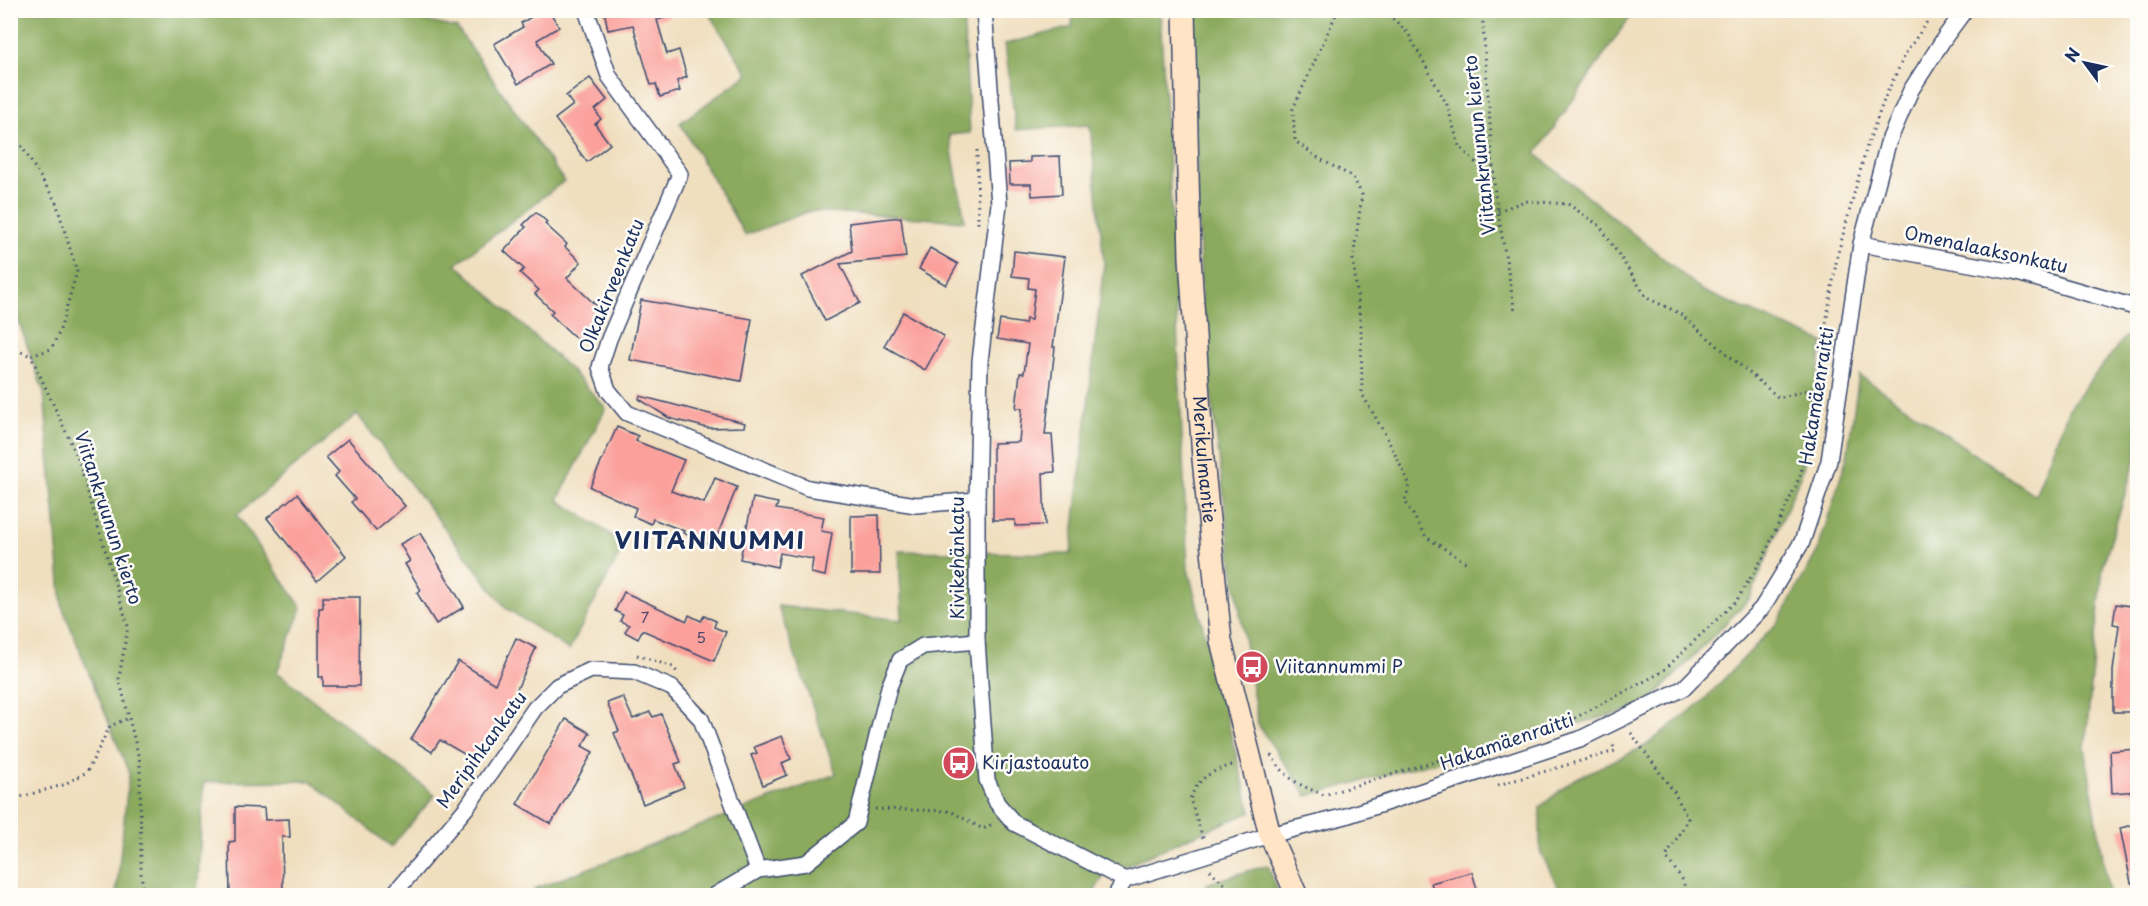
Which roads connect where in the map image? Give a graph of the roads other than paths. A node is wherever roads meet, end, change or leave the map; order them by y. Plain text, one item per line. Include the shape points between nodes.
1 (585, 10) edge
2 (984, 10) edge
3 (1184, 10) edge
4 (1965, 10) edge
5 (1861, 244) junction
6 (2138, 308) edge
7 (977, 500) junction
8 (977, 641) junction
9 (1270, 835) junction
10 (758, 870) junction
11 (1125, 880) junction
12 (392, 896) edge
13 (714, 896) edge
14 (1115, 896) edge
15 (1297, 896) edge

1 - 7 street, Olkakirveenkatu via 609,76 680,174 609,339 600,367 608,390 627,413 808,488 916,506
2 - 7 street, Kivikehänkatu via 999,204 980,361
3 - 9 street, Merikulmantie via 1190,257 1203,459 1221,640
4 - 5 street, Hakamäenraitti via 1911,90 1888,143
5 - 6 street, Omenalaaksonkatu via 2014,272
5 - 9 street, Hakamäenraitti via 1829,461 1802,542 1762,608 1683,688 1580,739 1346,816
7 - 8 street, Kivikehänkatu
8 - 10 street via 923,646 900,660 889,687 856,823 806,863
8 - 11 street, Kivikehänkatu via 987,780 998,803 1014,823
9 - 11 street
9 - 15 street, Merikulmantie
10 - 12 street, Meripihkankatu via 701,719 672,688 634,672 591,670 557,686 535,708 467,807
10 - 13 street
11 - 14 street

